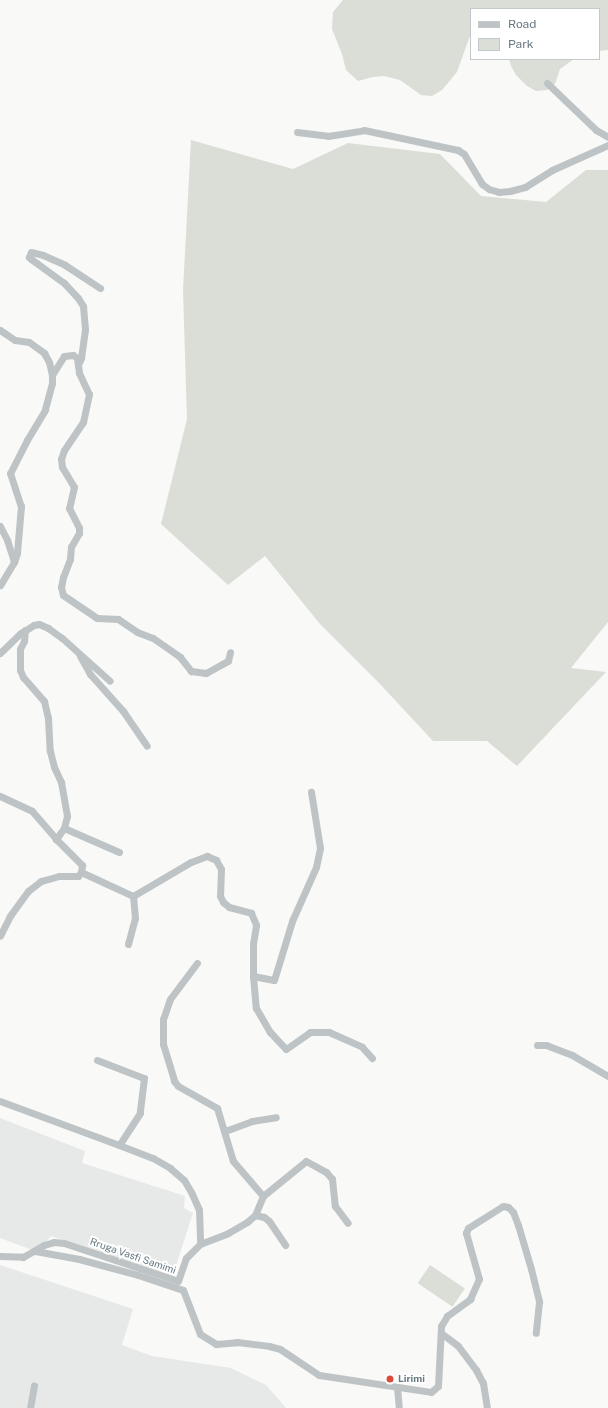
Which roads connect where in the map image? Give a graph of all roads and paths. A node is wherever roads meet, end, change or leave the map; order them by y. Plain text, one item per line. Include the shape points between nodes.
1 (547, 83) dead end
2 (297, 132) dead end
3 (608, 137) edge
4 (608, 145) edge
5 (100, 288) dead end
6 (0, 330) edge
7 (78, 365) junction
8 (52, 375) junction
9 (0, 526) edge
10 (14, 562) junction
11 (0, 585) edge
12 (25, 630) junction
13 (230, 652) dead end
14 (0, 653) edge
15 (79, 654) junction
16 (110, 681) dead end
17 (147, 746) dead end
18 (311, 792) dead end
19 (0, 796) edge
20 (64, 828) junction
21 (56, 839) junction
22 (119, 852) dead end
23 (81, 872) junction
24 (132, 896) junction
25 (0, 936) edge
26 (128, 944) dead end
27 (197, 963) dead end
28 (253, 976) junction
29 (537, 1045) dead end
30 (372, 1058) dead end
31 (97, 1060) dead end
32 (608, 1076) edge
33 (0, 1100) edge
34 (276, 1117) dead end
35 (225, 1131) junction
36 (120, 1145) junction
37 (263, 1196) junction
38 (255, 1215) junction
39 (348, 1223) dead end
40 (200, 1244) junction
41 (285, 1245) dead end
42 (35, 1251) junction
43 (0, 1256) edge
44 (441, 1333) junction
45 (536, 1333) dead end
46 (34, 1385) dead end
47 (398, 1387) junction
48 (30, 1408) edge
49 (399, 1408) edge
50 (487, 1408) edge

1 - 3 street via 596,130
2 - 4 street via 328,136 364,130 458,150 464,154 482,184 499,192 525,187 552,170
5 - 7 street via 43,255 31,252 29,257 64,283 83,306 85,329
6 - 8 street via 15,340 29,342 44,353
7 - 8 street via 73,355 64,356
7 - 13 street via 89,394 83,422 64,450 61,459 62,468 74,487 68,508 80,533 71,547 61,587 63,595 97,618 118,618 137,632 164,645 180,657 191,671 206,673 228,661
8 - 10 street via 45,410 10,473 21,506
9 - 10 street
10 - 11 street
12 - 14 street
12 - 15 street via 39,624 62,638
12 - 20 street via 20,649 20,670 44,701 50,751 61,782 67,816
15 - 16 street
15 - 17 street via 90,674 124,711
18 - 28 street via 320,848 316,867 292,921 274,980
19 - 21 street via 32,811
20 - 21 street
20 - 22 street
21 - 23 street via 82,865
23 - 24 street
23 - 25 street via 78,876 58,876 41,881 32,888 10,916
24 - 26 street via 135,918
24 - 28 street via 191,862 207,856 216,860 221,869 220,896 223,902 229,907 251,913 256,925
27 - 35 street via 170,999 163,1019 163,1044 174,1081 178,1086 217,1108
28 - 30 street via 256,1008 286,1049 310,1032 329,1032 362,1047
29 - 32 street via 546,1045 572,1055
31 - 36 street via 144,1078 140,1113
33 - 36 street
34 - 35 street via 252,1121
35 - 37 street via 233,1161
36 - 40 street via 153,1158 184,1180 198,1210
37 - 38 street
37 - 39 street via 306,1161 326,1172 332,1179 335,1206
38 - 40 street, Rruga Vasfi Samimi via 228,1232
38 - 41 street via 269,1221
40 - 42 street, Rruga Vasfi Samimi via 186,1258 178,1281 64,1243 54,1242
42 - 43 street via 23,1258
42 - 47 street via 79,1259 183,1290 200,1334 216,1344 237,1342 269,1346 280,1349 319,1375
44 - 45 street via 441,1326 447,1316 470,1299 478,1279 466,1240 468,1228 503,1206 512,1212 518,1225 531,1270 539,1302
44 - 47 street via 438,1386 435,1390 431,1392
44 - 50 street via 458,1346 476,1370 483,1383
46 - 48 street
47 - 49 street

